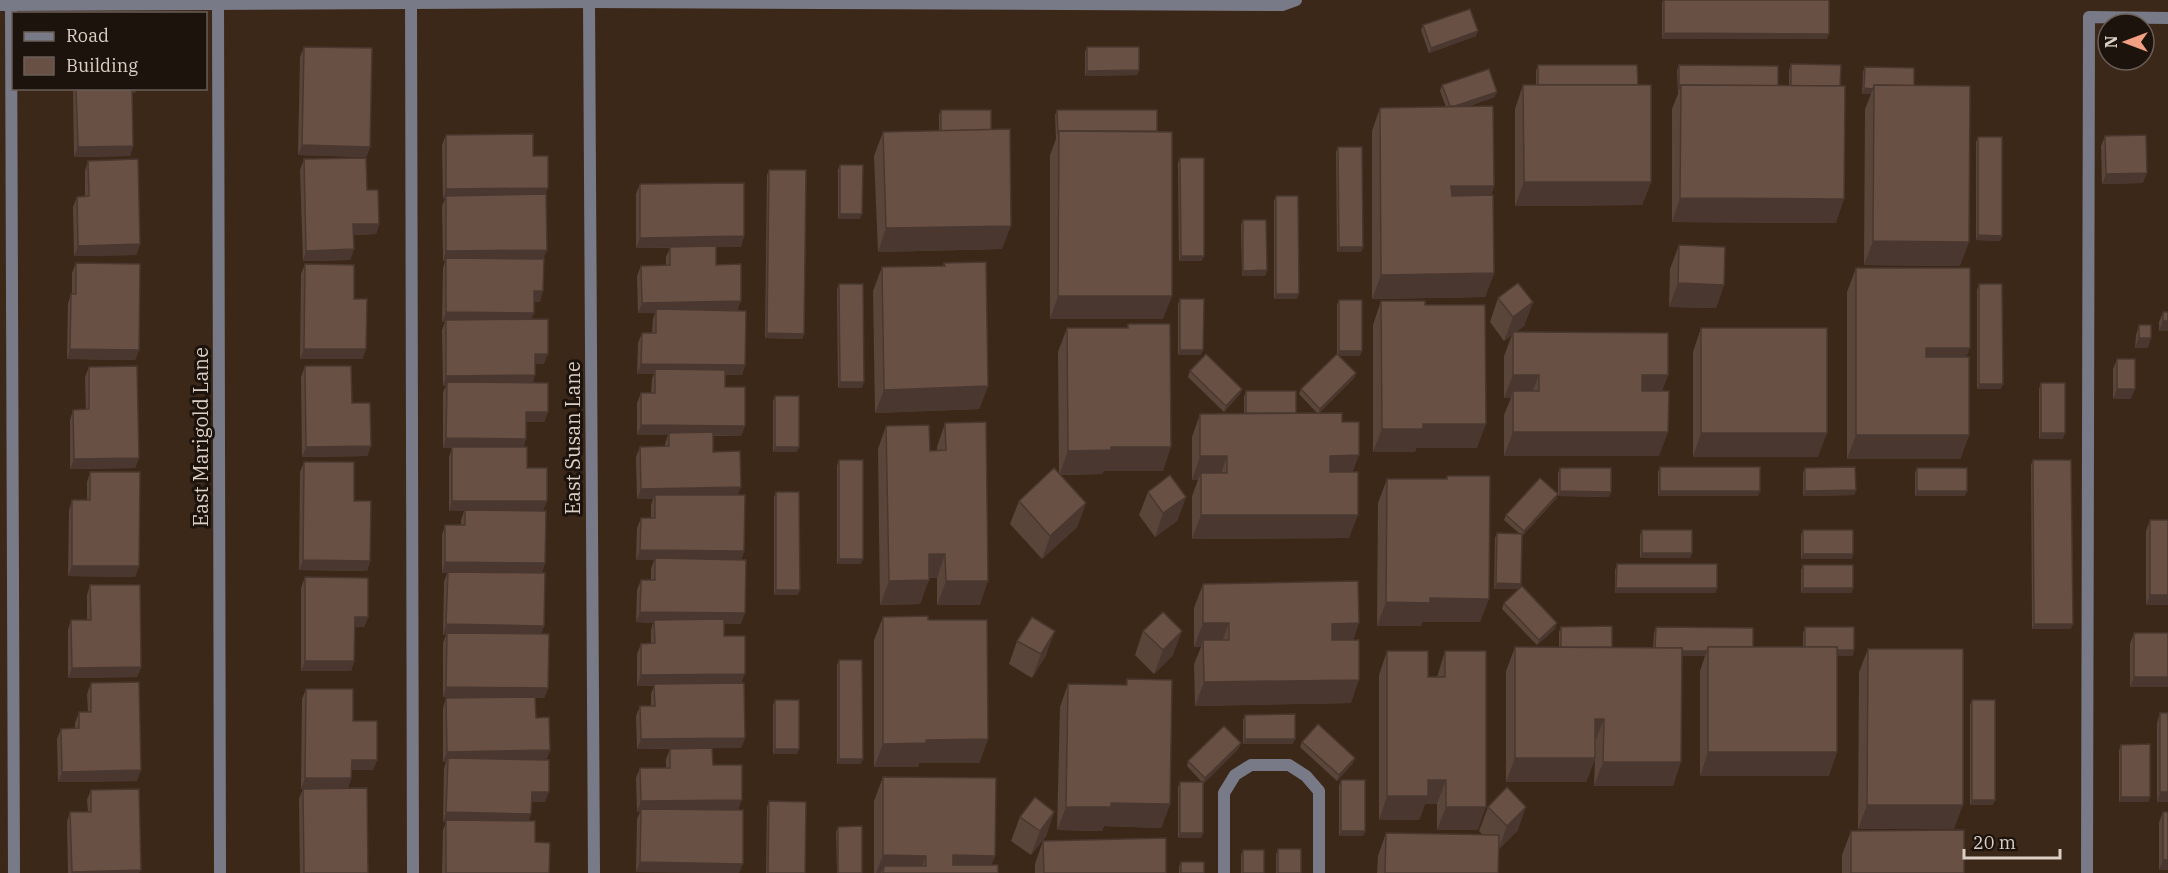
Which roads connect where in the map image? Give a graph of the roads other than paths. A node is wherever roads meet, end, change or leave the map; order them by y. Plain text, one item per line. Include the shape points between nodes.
1 (1296, 0) edge
2 (589, 1) edge
3 (218, 2) edge
4 (411, 2) edge
5 (6, 5) edge
6 (2168, 18) edge
7 (14, 873) edge
8 (220, 873) edge
9 (413, 873) edge
10 (594, 873) edge
11 (1224, 873) edge
12 (1319, 873) edge
13 (2087, 873) edge

1 - 2 street via 1282,4
2 - 4 street
2 - 10 street, East Susan Lane
3 - 4 street
3 - 5 street
3 - 8 street, East Marigold Lane
4 - 9 street
5 - 7 street
6 - 13 street via 2089,16
11 - 12 street via 1224,794 1235,775 1251,765 1289,765 1319,791

